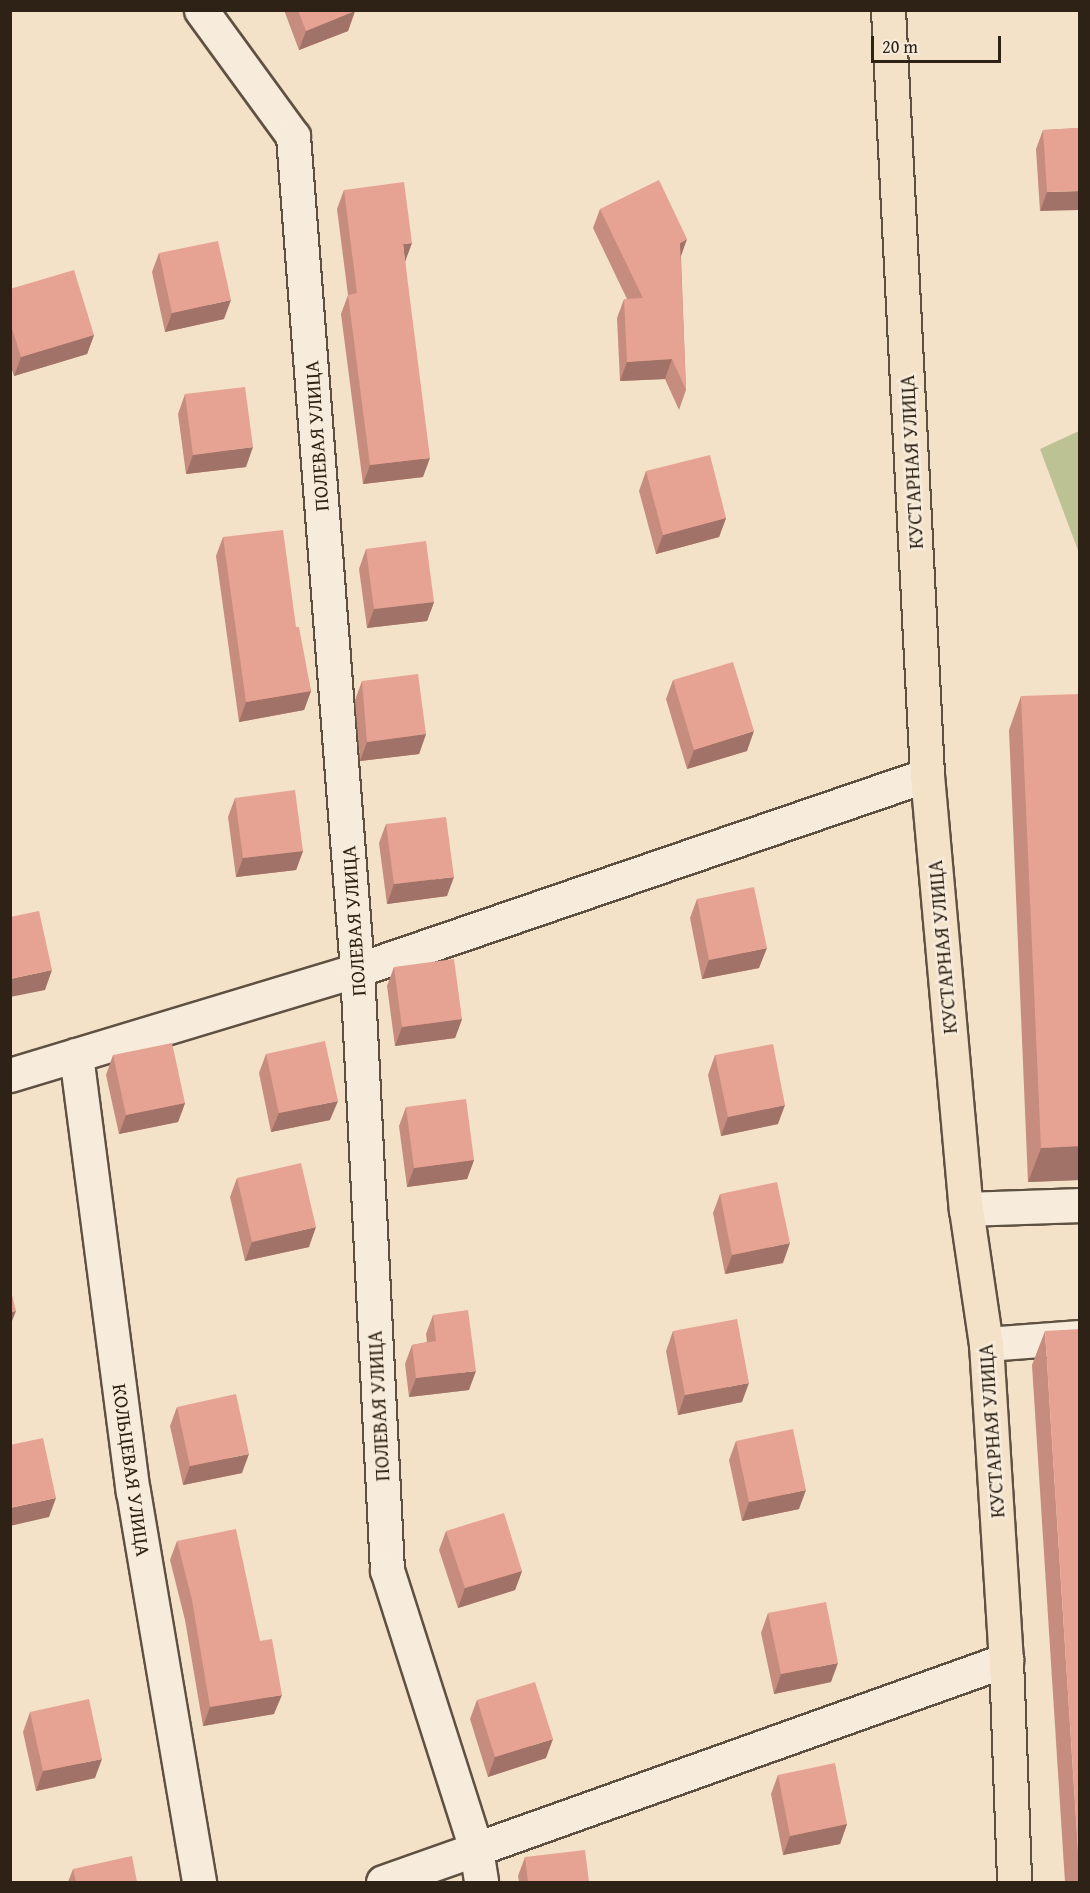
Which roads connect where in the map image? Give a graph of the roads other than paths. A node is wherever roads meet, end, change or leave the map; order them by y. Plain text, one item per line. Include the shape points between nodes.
1 (201, 10) edge
2 (888, 10) edge
3 (927, 775) junction
4 (357, 970) junction
5 (76, 1055) junction
6 (10, 1075) edge
7 (1080, 1205) edge
8 (966, 1209) junction
9 (1080, 1337) edge
10 (986, 1344) junction
11 (1006, 1660) junction
12 (476, 1849) junction
13 (199, 1882) edge
14 (383, 1882) edge
15 (481, 1882) edge
16 (1014, 1882) edge

1 - 4 street, ПОЛЕВАЯ УЛИЦА via 293,136
2 - 3 main road, КУСТАРНАЯ УЛИЦА
3 - 4 street
3 - 8 main road, КУСТАРНАЯ УЛИЦА
4 - 5 street
4 - 12 street, ПОЛЕВАЯ УЛИЦА via 387,1570
5 - 6 street
5 - 13 street, КОЛЬЦЕВАЯ УЛИЦА via 133,1491
7 - 8 street
8 - 10 main road, КУСТАРНАЯ УЛИЦА
9 - 10 street
10 - 11 main road, КУСТАРНАЯ УЛИЦА
11 - 12 street
11 - 16 main road, КУСТАРНАЯ УЛИЦА
12 - 14 street
12 - 15 street, ПОЛЕВАЯ УЛИЦА

